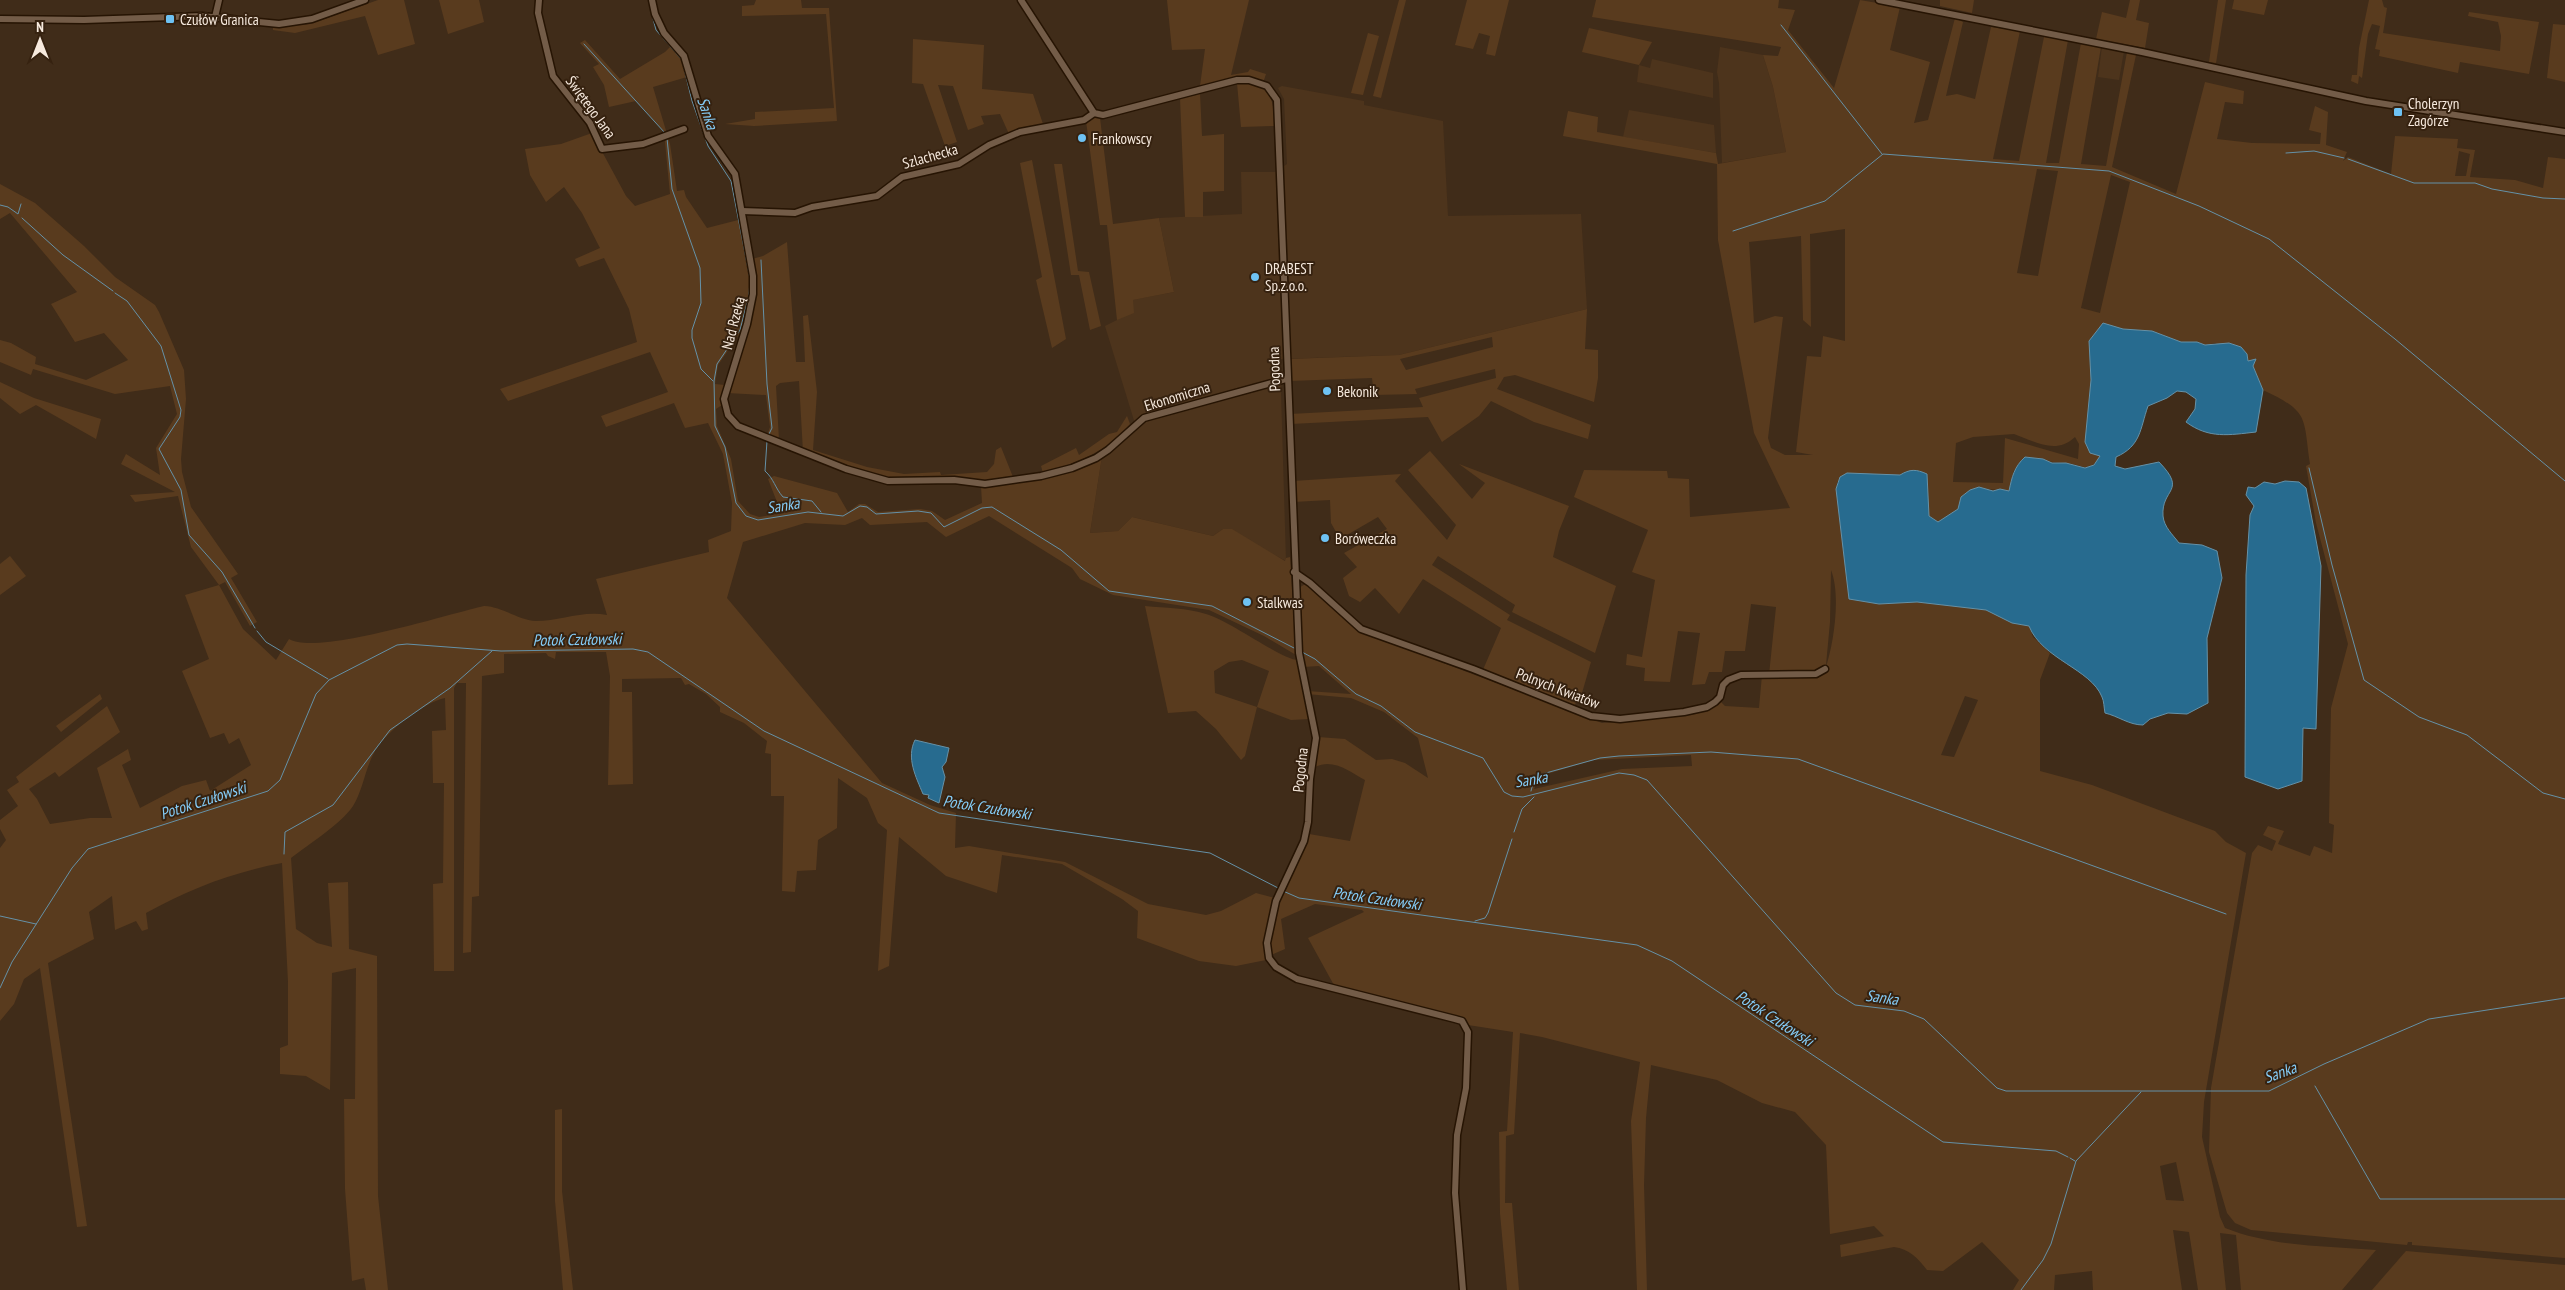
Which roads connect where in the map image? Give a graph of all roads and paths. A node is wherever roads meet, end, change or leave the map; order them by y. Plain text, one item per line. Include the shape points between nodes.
1 (219, 0) edge
2 (365, 0) edge
3 (539, 0) edge
4 (652, 0) edge
5 (1020, 0) edge
6 (1879, 0) edge
7 (215, 17) junction
8 (0, 19) edge
9 (1094, 113) junction
10 (684, 129) dead end
11 (2565, 132) edge
12 (742, 211) junction
13 (1286, 379) junction
14 (970, 482) joint
15 (1294, 572) junction
16 (1825, 668) dead end
17 (1463, 1290) edge

1 - 7 street
2 - 7 street via 294,23
3 - 10 street, Świętego Jana via 538,13 553,76 590,123 602,149 643,144
4 - 12 street, Nad Rzeką via 664,33 684,56 711,144 735,174
5 - 9 street
6 - 11 street via 2151,54 2366,102
7 - 8 street
9 - 12 street, Szlachecka via 1084,120 1020,132 959,164 902,177 877,196 795,213
9 - 13 street, Pogodna via 1103,115 1237,80 1258,82 1273,93 1279,117
12 - 14 street, Nad Rzeką via 753,294 743,340 724,399 732,422 748,432 816,458 888,481
13 - 14 street, Ekonomiczna via 1144,418 1108,450 1072,468 985,484
13 - 15 street, Pogodna
15 - 16 street, Polnych Kwiatów via 1360,629 1598,717 1620,719 1684,712 1715,702 1728,680 1742,676 1816,674
15 - 17 street, Pogodna via 1299,653 1316,738 1305,838 1281,889 1267,943 1269,958 1276,967 1297,979 1455,1018 1466,1026 1466,1088 1457,1134 1455,1193

